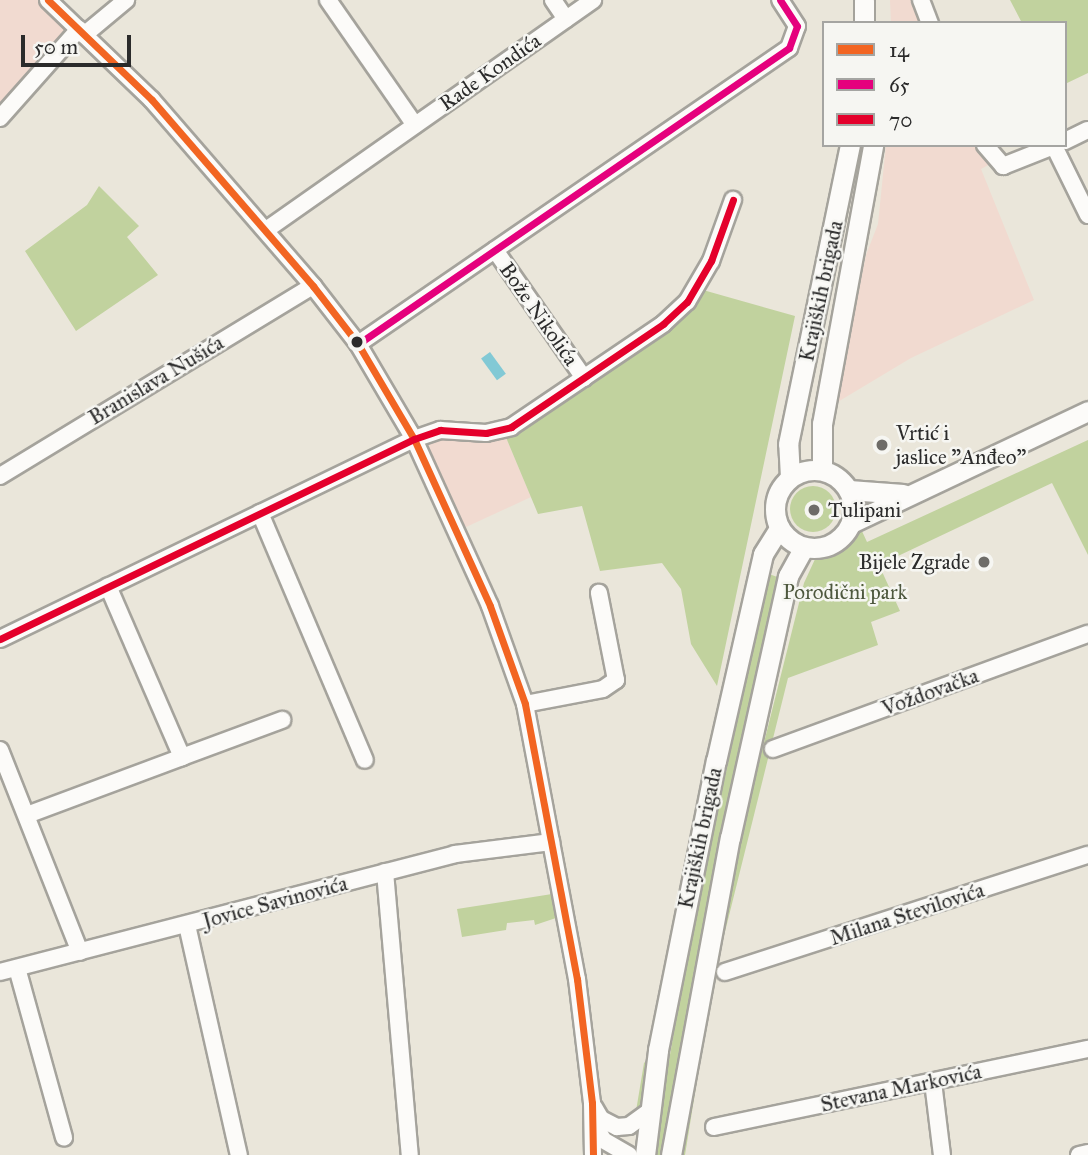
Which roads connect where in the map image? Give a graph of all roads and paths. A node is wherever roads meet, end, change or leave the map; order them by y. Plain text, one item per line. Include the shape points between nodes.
1 (48, 0) edge
2 (126, 0) edge
3 (328, 0) edge
4 (553, 0) edge
5 (593, 0) edge
6 (780, 0) edge
7 (864, 0) edge
8 (878, 0) edge
9 (921, 0) edge
10 (566, 19) junction
11 (864, 21) edge
12 (878, 21) edge
13 (929, 21) edge
14 (82, 32) junction
15 (0, 118) edge
16 (415, 125) junction
17 (1088, 130) edge
18 (1067, 140) edge
19 (850, 147) edge
20 (873, 147) edge
21 (987, 147) edge
22 (1052, 147) edge
23 (1055, 147) edge
24 (733, 200) dead end
25 (1088, 215) edge
26 (267, 230) junction
27 (495, 250) junction
28 (313, 286) junction
29 (358, 344) junction
30 (584, 378) junction
31 (1088, 411) edge
32 (414, 439) junction
33 (822, 470) junction
34 (0, 476) edge
35 (790, 477) junction
36 (849, 490) junction
37 (914, 493) junction
38 (260, 513) junction
39 (851, 523) junction
40 (779, 528) junction
41 (804, 547) junction
42 (108, 586) junction
43 (599, 593) dead end
44 (1088, 634) edge
45 (0, 639) edge
46 (525, 704) junction
47 (282, 720) dead end
48 (773, 749) dead end
49 (0, 750) edge
50 (181, 757) junction
51 (365, 760) dead end
52 (27, 815) junction
53 (551, 842) junction
54 (1088, 855) edge
55 (385, 872) junction
56 (187, 925) junction
57 (80, 952) junction
58 (17, 968) junction
59 (0, 972) edge
60 (725, 972) dead end
61 (1088, 1049) edge
62 (933, 1082) junction
63 (592, 1103) junction
64 (650, 1111) junction
65 (593, 1120) junction
66 (714, 1127) dead end
67 (64, 1138) dead end
68 (1088, 1153) edge
69 (239, 1155) edge
70 (410, 1155) edge
71 (593, 1155) edge
72 (629, 1155) edge
73 (645, 1155) edge
74 (671, 1155) edge
75 (943, 1155) edge
76 (1079, 1155) edge

1 - 14 street
2 - 14 street
3 - 16 street
4 - 10 street
5 - 10 street, Rade Kondića
6 - 27 street, Bože Nikolića via 797,26 789,48
7 - 11 main road
8 - 12 main road
9 - 13 street
10 - 16 street, Rade Kondića
14 - 15 street
14 - 26 street via 152,100
16 - 26 street, Rade Kondića
17 - 18 street
19 - 35 main road, Krajiških brigada via 788,444
20 - 33 main road, Krajiških brigada via 822,424
21 - 22 street via 1003,166
23 - 25 street
24 - 30 street via 696,292 663,324
26 - 28 street
27 - 29 street, Bože Nikolića
27 - 30 street, Bože Nikolića
28 - 29 street
28 - 34 street, Branislava Nušića
29 - 32 street
30 - 32 street via 503,430 440,430
31 - 37 main road
32 - 38 street
32 - 46 street via 490,606
33 - 35 main road
33 - 36 main road
35 - 40 main road, Krajiških brigada via 777,495
36 - 37 main road via 888,496
36 - 39 main road
37 - 39 main road
38 - 42 street
38 - 51 street
39 - 41 main road via 829,546
40 - 41 main road
40 - 64 main road, Krajiških brigada via 763,554 716,761 672,974
41 - 74 main road, Krajiških brigada via 788,576 730,838
42 - 45 street
42 - 50 street
43 - 46 street via 616,680 603,689
44 - 48 street, Voždovačka
46 - 53 street
47 - 50 street
49 - 52 street
50 - 52 street
52 - 57 street
53 - 55 street, Jovice Savinovića via 481,849
53 - 63 street via 575,969
54 - 60 street, Milana Stevilovića
55 - 56 street, Jovice Savinovića
55 - 70 street
56 - 57 street, Jovice Savinovića
56 - 69 street
57 - 58 street, Jovice Savinovića
58 - 59 street, Jovice Savinovića
58 - 67 street
61 - 62 street, Stevana Markovića
62 - 66 street, Stevana Markovića
62 - 75 street
63 - 64 street via 601,1119 617,1127 629,1126
63 - 65 street
64 - 73 main road, Krajiških brigada
65 - 71 street
65 - 72 street via 603,1140
68 - 76 street

